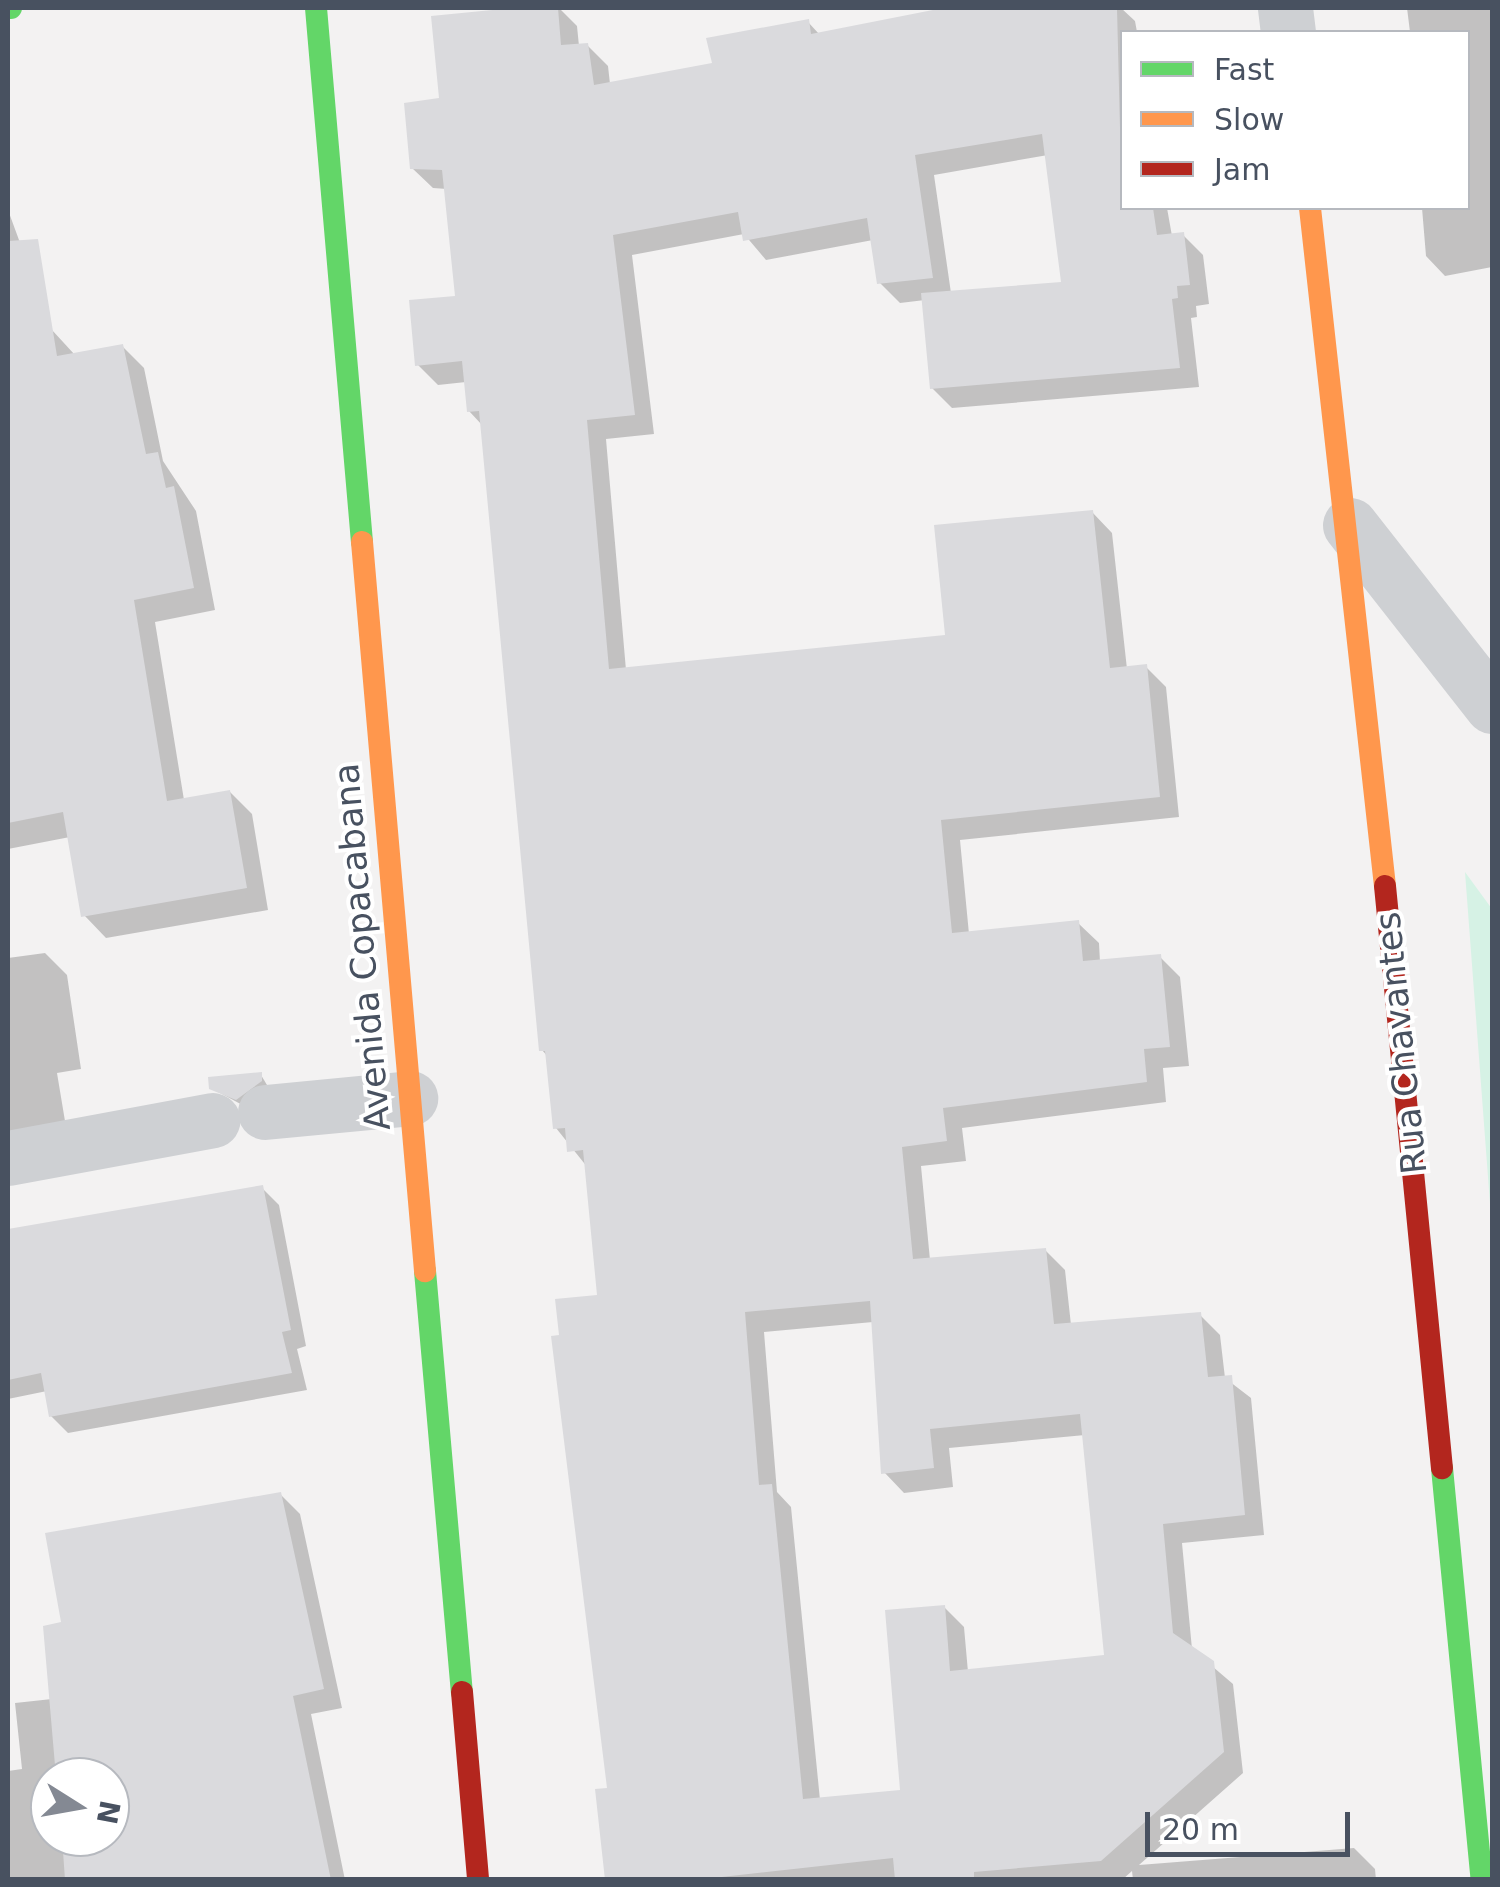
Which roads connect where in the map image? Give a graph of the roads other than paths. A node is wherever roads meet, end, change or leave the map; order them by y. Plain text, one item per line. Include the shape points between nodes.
1 (316, 8) edge
2 (1310, 210) edge
3 (1350, 526) junction
4 (1492, 706) edge
5 (410, 1098) junction
6 (266, 1112) dead end
7 (213, 1120) dead end
8 (8, 1158) edge
9 (478, 1880) edge
10 (1482, 1880) edge

1 - 5 street, Avenida Copacabana
2 - 3 street, Rua Chavantes
3 - 4 street
3 - 10 street, Rua Chavantes
5 - 6 street
5 - 9 street, Avenida Copacabana
7 - 8 street

